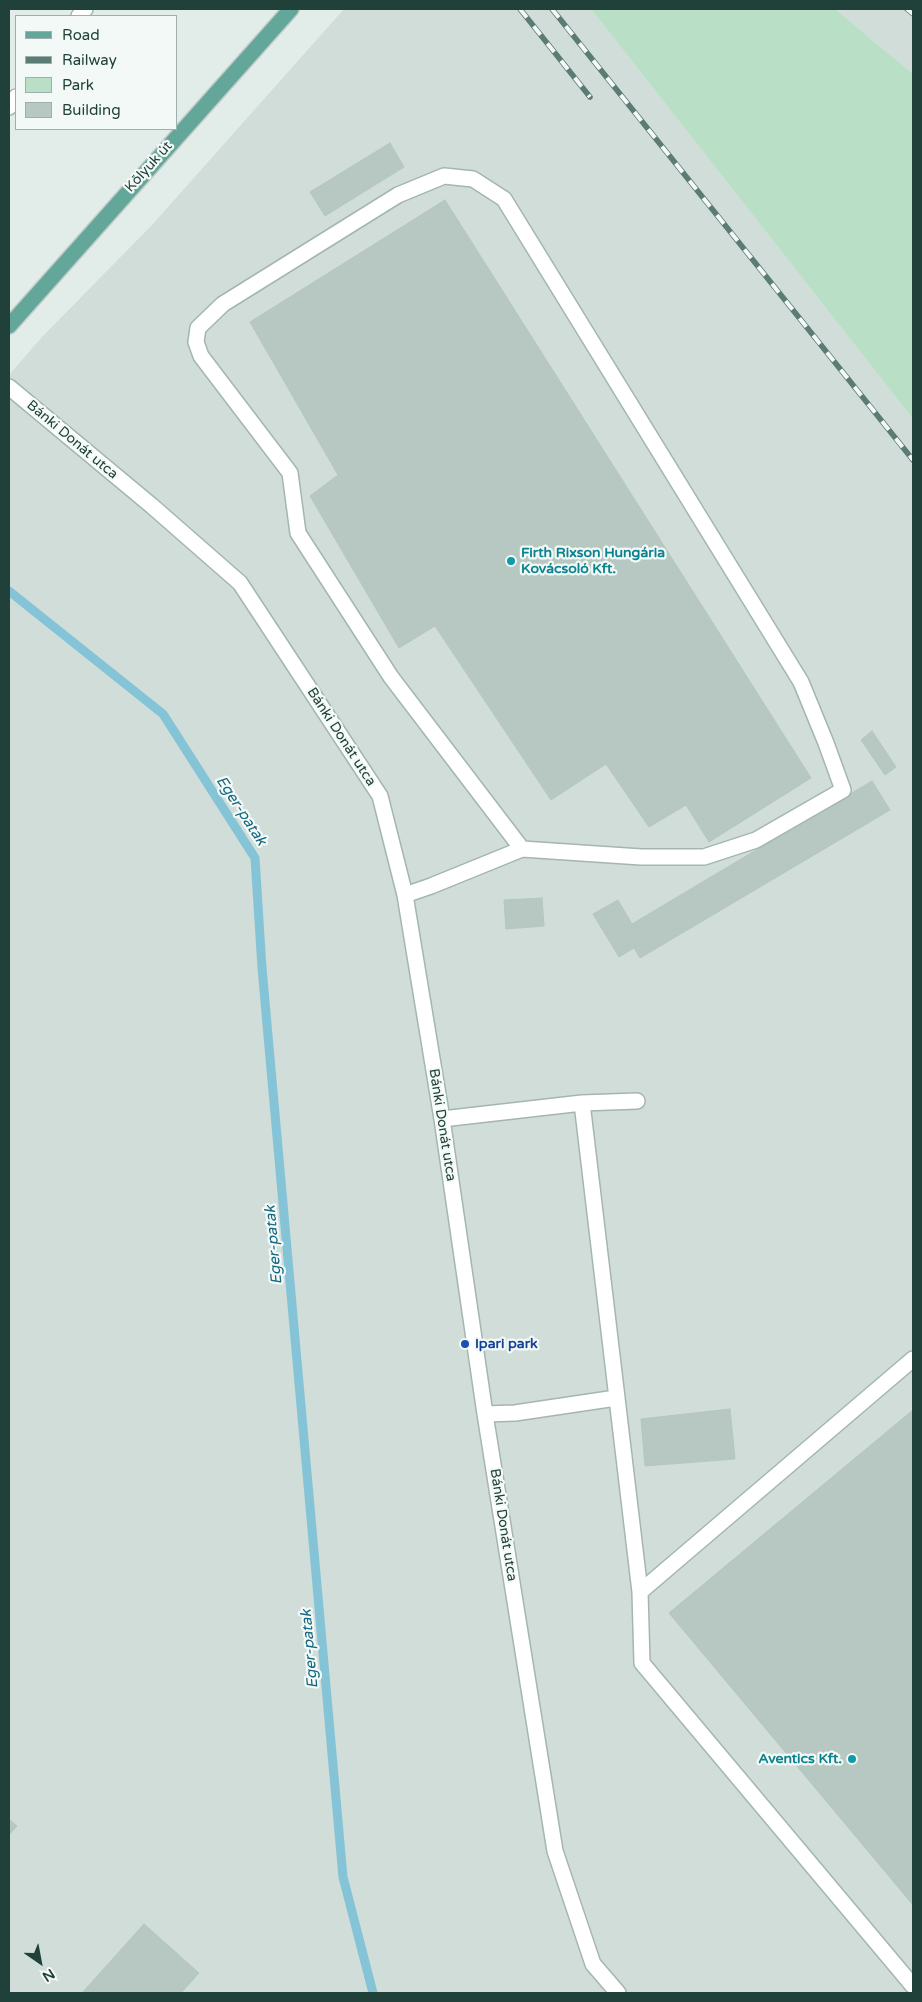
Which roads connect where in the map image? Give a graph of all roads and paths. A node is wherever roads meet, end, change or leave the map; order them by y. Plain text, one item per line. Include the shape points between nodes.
1 (291, 9) edge
2 (9, 326) edge
3 (9, 387) edge
4 (522, 850) junction
5 (405, 894) junction
6 (637, 1101) dead end
7 (582, 1103) junction
8 (442, 1119) junction
9 (913, 1359) edge
10 (616, 1398) junction
11 (485, 1414) junction
12 (640, 1592) junction
13 (913, 1986) edge
14 (618, 1993) edge

1 - 2 main road, Kőlyuk út
3 - 5 street, Bánki Donát utca via 240,583 380,796
4 - 4 street via 704,857 756,840 843,790 801,682 504,199 473,179 444,176 398,195 223,304 198,328 196,342 201,356 290,473 298,533 392,677
4 - 5 street
5 - 8 street, Bánki Donát utca
6 - 7 street
7 - 8 street
7 - 10 street
8 - 11 street, Bánki Donát utca
9 - 12 street
10 - 11 street via 515,1413
10 - 12 street
11 - 14 street, Bánki Donát utca via 555,1851 593,1964
12 - 13 street via 642,1663

